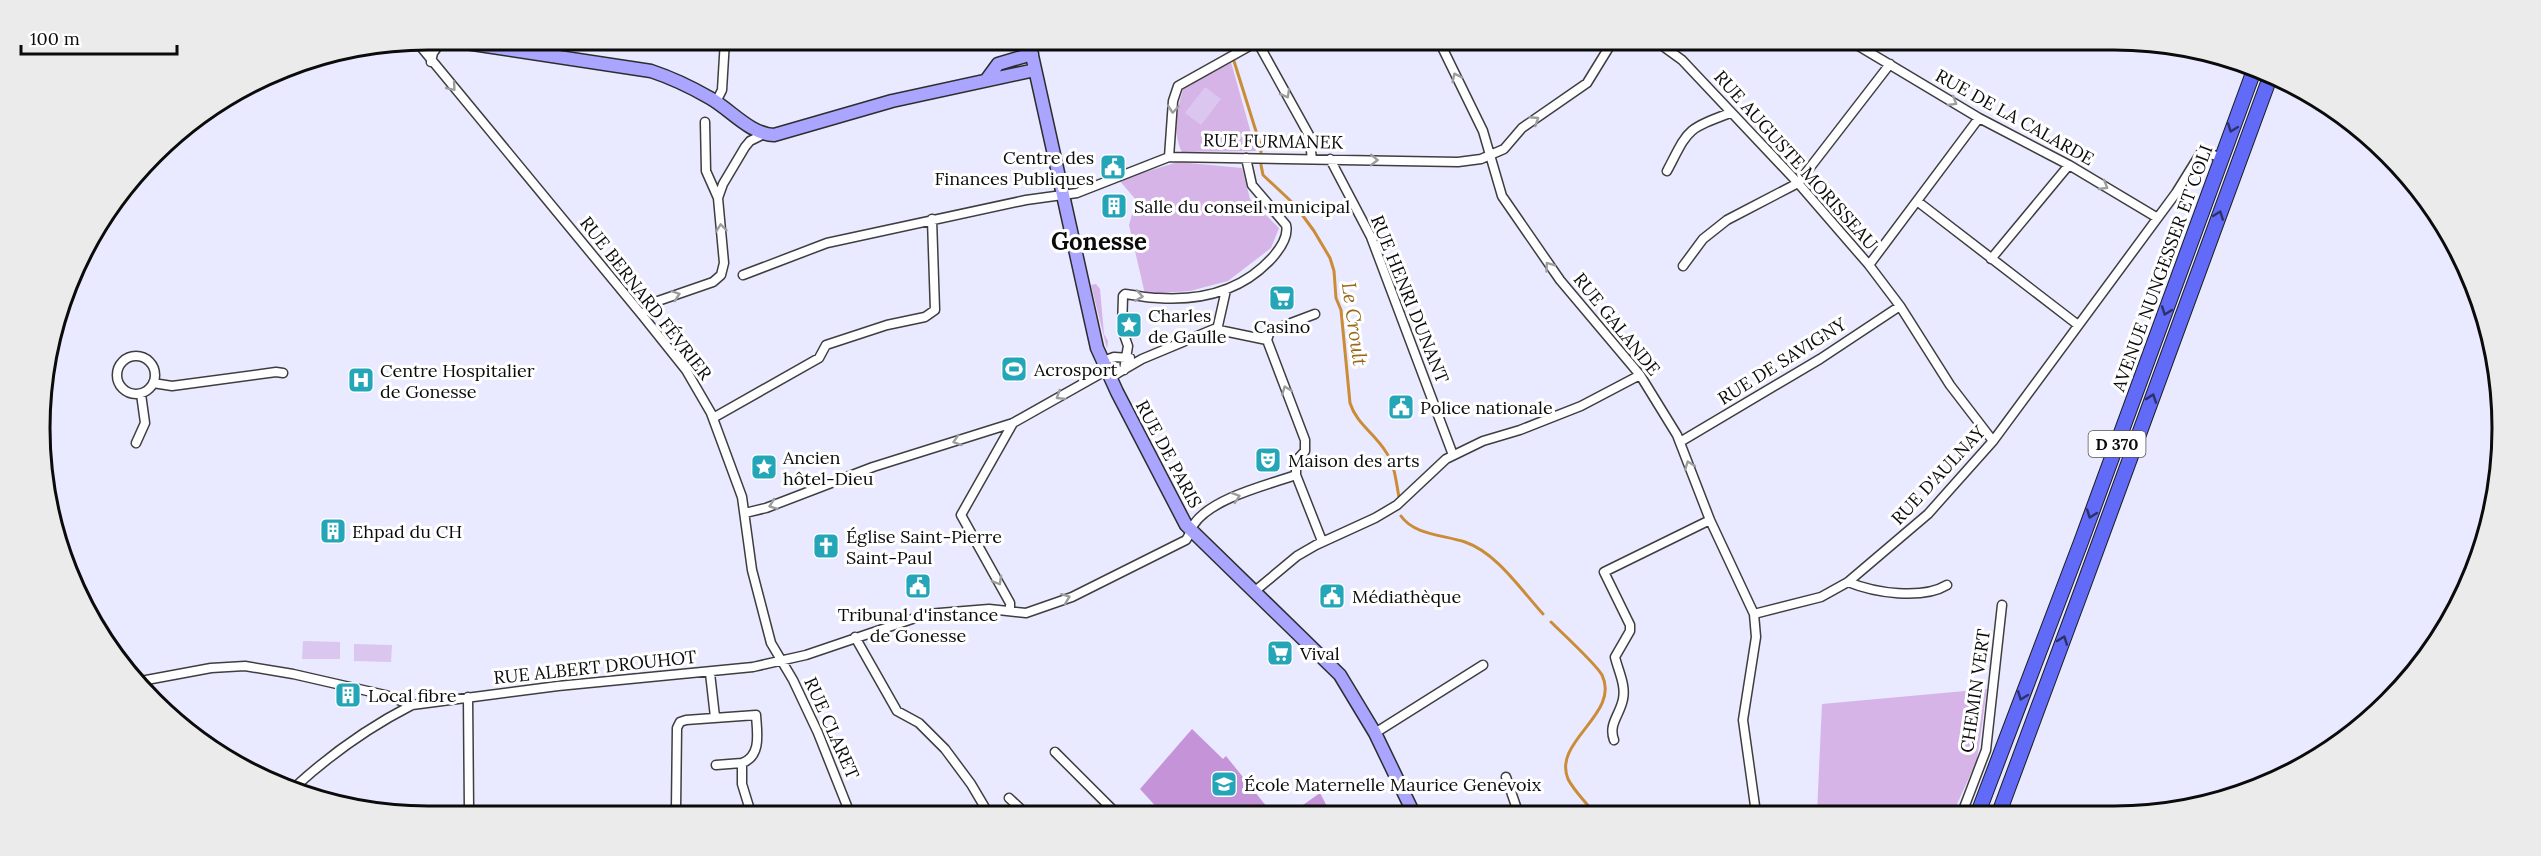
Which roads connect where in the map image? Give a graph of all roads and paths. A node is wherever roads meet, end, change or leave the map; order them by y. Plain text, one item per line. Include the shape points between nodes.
1 (422, 50) edge
2 (435, 50) edge
3 (513, 50) edge
4 (724, 50) edge
5 (1026, 50) edge
6 (1030, 50) edge
7 (1243, 50) edge
8 (1260, 50) edge
9 (1443, 50) edge
10 (1607, 50) edge
11 (1668, 50) edge
12 (1866, 50) edge
13 (431, 62) junction
14 (1890, 64) junction
15 (1035, 70) junction
16 (2252, 76) edge
17 (987, 79) junction
18 (2268, 83) edge
19 (716, 102) junction
20 (1730, 113) junction
21 (1979, 118) junction
22 (705, 122) dead end
23 (762, 135) junction
24 (1490, 155) junction
25 (1169, 157) junction
26 (1246, 158) junction
27 (2222, 158) junction
28 (1312, 159) junction
29 (1330, 159) junction
30 (2069, 165) junction
31 (1667, 171) dead end
32 (1798, 183) junction
33 (1062, 194) junction
34 (718, 198) junction
35 (1917, 201) junction
36 (2156, 218) junction
37 (932, 219) junction
38 (1991, 259) junction
39 (1869, 265) junction
40 (1683, 266) dead end
41 (743, 275) dead end
42 (1226, 290) junction
43 (1900, 306) junction
44 (1315, 314) dead end
45 (642, 315) junction
46 (2078, 325) junction
47 (1217, 330) junction
48 (1267, 340) junction
49 (1126, 358) junction
50 (1142, 359) junction
51 (1107, 370) junction
52 (1124, 370) junction
53 (283, 373) dead end
54 (1640, 375) junction
55 (153, 383) junction
56 (141, 394) junction
57 (713, 418) junction
58 (1013, 423) junction
59 (1993, 441) junction
60 (1680, 442) junction
61 (136, 443) dead end
62 (1453, 455) junction
63 (1296, 474) junction
64 (2105, 476) junction
65 (2123, 482) junction
66 (745, 513) junction
67 (1710, 520) junction
68 (1192, 531) junction
69 (1322, 541) junction
70 (1848, 582) junction
71 (1947, 585) dead end
72 (1255, 591) junction
73 (2002, 605) dead end
74 (1010, 611) junction
75 (1754, 614) junction
76 (855, 637) junction
77 (781, 661) junction
78 (1483, 665) dead end
79 (710, 673) junction
80 (145, 680) edge
81 (468, 697) junction
82 (412, 705) junction
83 (715, 717) junction
84 (1375, 733) junction
85 (1614, 740) dead end
86 (1055, 752) dead end
87 (742, 763) junction
88 (716, 765) dead end
89 (1506, 777) dead end
90 (299, 783) edge
91 (1009, 798) dead end
92 (469, 806) edge
93 (676, 806) edge
94 (749, 806) edge
95 (847, 806) edge
96 (984, 806) edge
97 (1018, 806) edge
98 (1110, 806) edge
99 (1410, 806) edge
100 (1516, 806) edge
101 (1755, 806) edge
102 (1965, 806) edge
103 (1981, 806) edge
104 (2002, 806) edge

1 - 13 street, RUE BERNARD FÉVRIER
2 - 13 street
3 - 19 street via 651,71
4 - 19 street via 722,90
5 - 17 street via 998,64
6 - 15 street, RUE DE PARIS
7 -> 25 street via 1178,86 1173,101
8 -> 28 street via 1309,135
24 -> 9 street, RUE GALANDE via 1483,131
24 -> 10 street via 1587,83
11 - 20 street, RUE AUGUSTE MORISSEAU
12 - 14 street, RUE DE LA CALARDE
13 -> 45 street, RUE BERNARD FÉVRIER
14 -> 21 street, RUE DE LA CALARDE
14 - 32 street
15 - 17 street
15 - 33 street, RUE DE PARIS
16 -> 27 main road, AVENUE NUNGESSER ET COLI / D 370
17 - 23 street
65 -> 18 main road, AVENUE NUNGESSER ET COLI / D 370
19 - 23 street
20 - 31 street via 1695,126 1686,134
20 - 32 street, RUE AUGUSTE MORISSEAU
21 - 30 street, RUE DE LA CALARDE
21 - 35 street
22 - 34 street via 706,171
23 - 34 street via 745,147
29 -> 24 street, RUE FURMANEK via 1458,162
54 -> 24 street, RUE GALANDE via 1589,317 1520,225 1502,196
25 - 26 street, RUE FURMANEK
25 - 33 street, RUE FURMANEK via 1077,193
26 - 28 street, RUE FURMANEK
26 - 42 street via 1252,185 1284,220 1287,230 1277,252 1246,287
27 - 36 street, RUE D'AULNAY via 2202,151
27 -> 64 main road, AVENUE NUNGESSER ET COLI / D 370
28 - 29 street, RUE FURMANEK
29 - 62 street, RUE HENRI DUNANT via 1371,237
30 -> 36 street, RUE DE LA CALARDE
30 - 38 street
32 - 39 street, RUE AUGUSTE MORISSEAU
32 - 40 street via 1727,220 1703,239
33 - 37 street, RUE FURMANEK
33 - 51 street, RUE DE PARIS via 1097,348
45 -> 34 street via 658,301 713,282 721,275 724,262
35 - 38 street
35 - 39 street
36 - 46 street, RUE D'AULNAY
37 - 41 street, RUE FURMANEK via 827,243
37 - 57 street via 935,310 925,317 826,345 812,363
38 - 46 street
39 - 43 street, RUE AUGUSTE MORISSEAU
42 - 47 street
49 -> 42 street via 1127,343 1122,329 1125,294 1178,298
43 - 59 street, RUE AUGUSTE MORISSEAU via 1950,385
43 - 60 street, RUE DE SAVIGNY via 1820,359
44 - 48 street via 1270,331
45 - 57 street, RUE BERNARD FÉVRIER via 686,370
46 - 59 street, RUE D'AULNAY
47 - 48 street
47 - 50 street
63 -> 48 street via 1296,461 1305,451 1305,440
49 - 50 street
49 - 51 street via 1114,357
49 - 52 street
50 - 52 street
51 - 52 street
51 -> 58 street
51 - 68 street, RUE DE PARIS via 1154,467
53 - 55 street via 172,386
54 - 60 street, RUE GALANDE
54 - 62 street via 1581,406
55 - 56 street
55 - 56 street via 155,372 150,362 141,356 125,359 117,370 117,381 124,391
56 - 61 street via 145,423
57 - 66 street, RUE BERNARD FÉVRIER
58 -> 66 street
58 -> 74 street via 962,515 1010,603
59 - 70 street, RUE D'AULNAY via 1928,514
67 -> 60 street, RUE GALANDE
62 - 69 street via 1397,505
68 -> 63 street, RUE ALBERT DROUHOT via 1210,509 1226,500
63 - 69 street
64 - 65 main road, D 370
64 -> 103 main road, AVENUE NUNGESSER ET COLI / D 370
104 -> 65 main road, AVENUE NUNGESSER ET COLI / D 370
66 - 77 street, RUE BERNARD FÉVRIER via 764,624
67 - 75 street, RUE GALANDE
67 - 85 street via 1604,572 1630,625 1615,657 1624,686 1611,732
68 - 72 street, RUE DE PARIS
74 -> 68 street, RUE ALBERT DROUHOT via 1026,613 1072,597 1186,540
69 - 72 street
70 - 71 street via 1889,593 1930,591
70 - 75 street, RUE D'AULNAY via 1821,597
72 - 84 street, RUE DE PARIS via 1340,675
73 - 102 street, CHEMIN VERT via 1986,750
74 - 76 street, RUE ALBERT DROUHOT via 944,611
75 - 101 street via 1756,637 1743,720
76 - 77 street, RUE ALBERT DROUHOT
76 - 96 street via 897,711 919,723 945,749
77 - 79 street, RUE ALBERT DROUHOT
77 - 95 street, RUE CLARET via 819,733
78 - 84 street
79 - 81 street, RUE ALBERT DROUHOT
79 - 83 street
80 - 82 street via 246,666 385,695
81 - 82 street, RUE ALBERT DROUHOT
81 - 92 street
82 - 90 street via 392,715
83 - 87 street via 756,715 758,742 749,761
83 - 93 street via 686,720 677,728
84 - 99 street, RUE DE PARIS
86 - 98 street
87 - 88 street
87 - 94 street via 742,784
89 - 100 street
91 - 97 street

